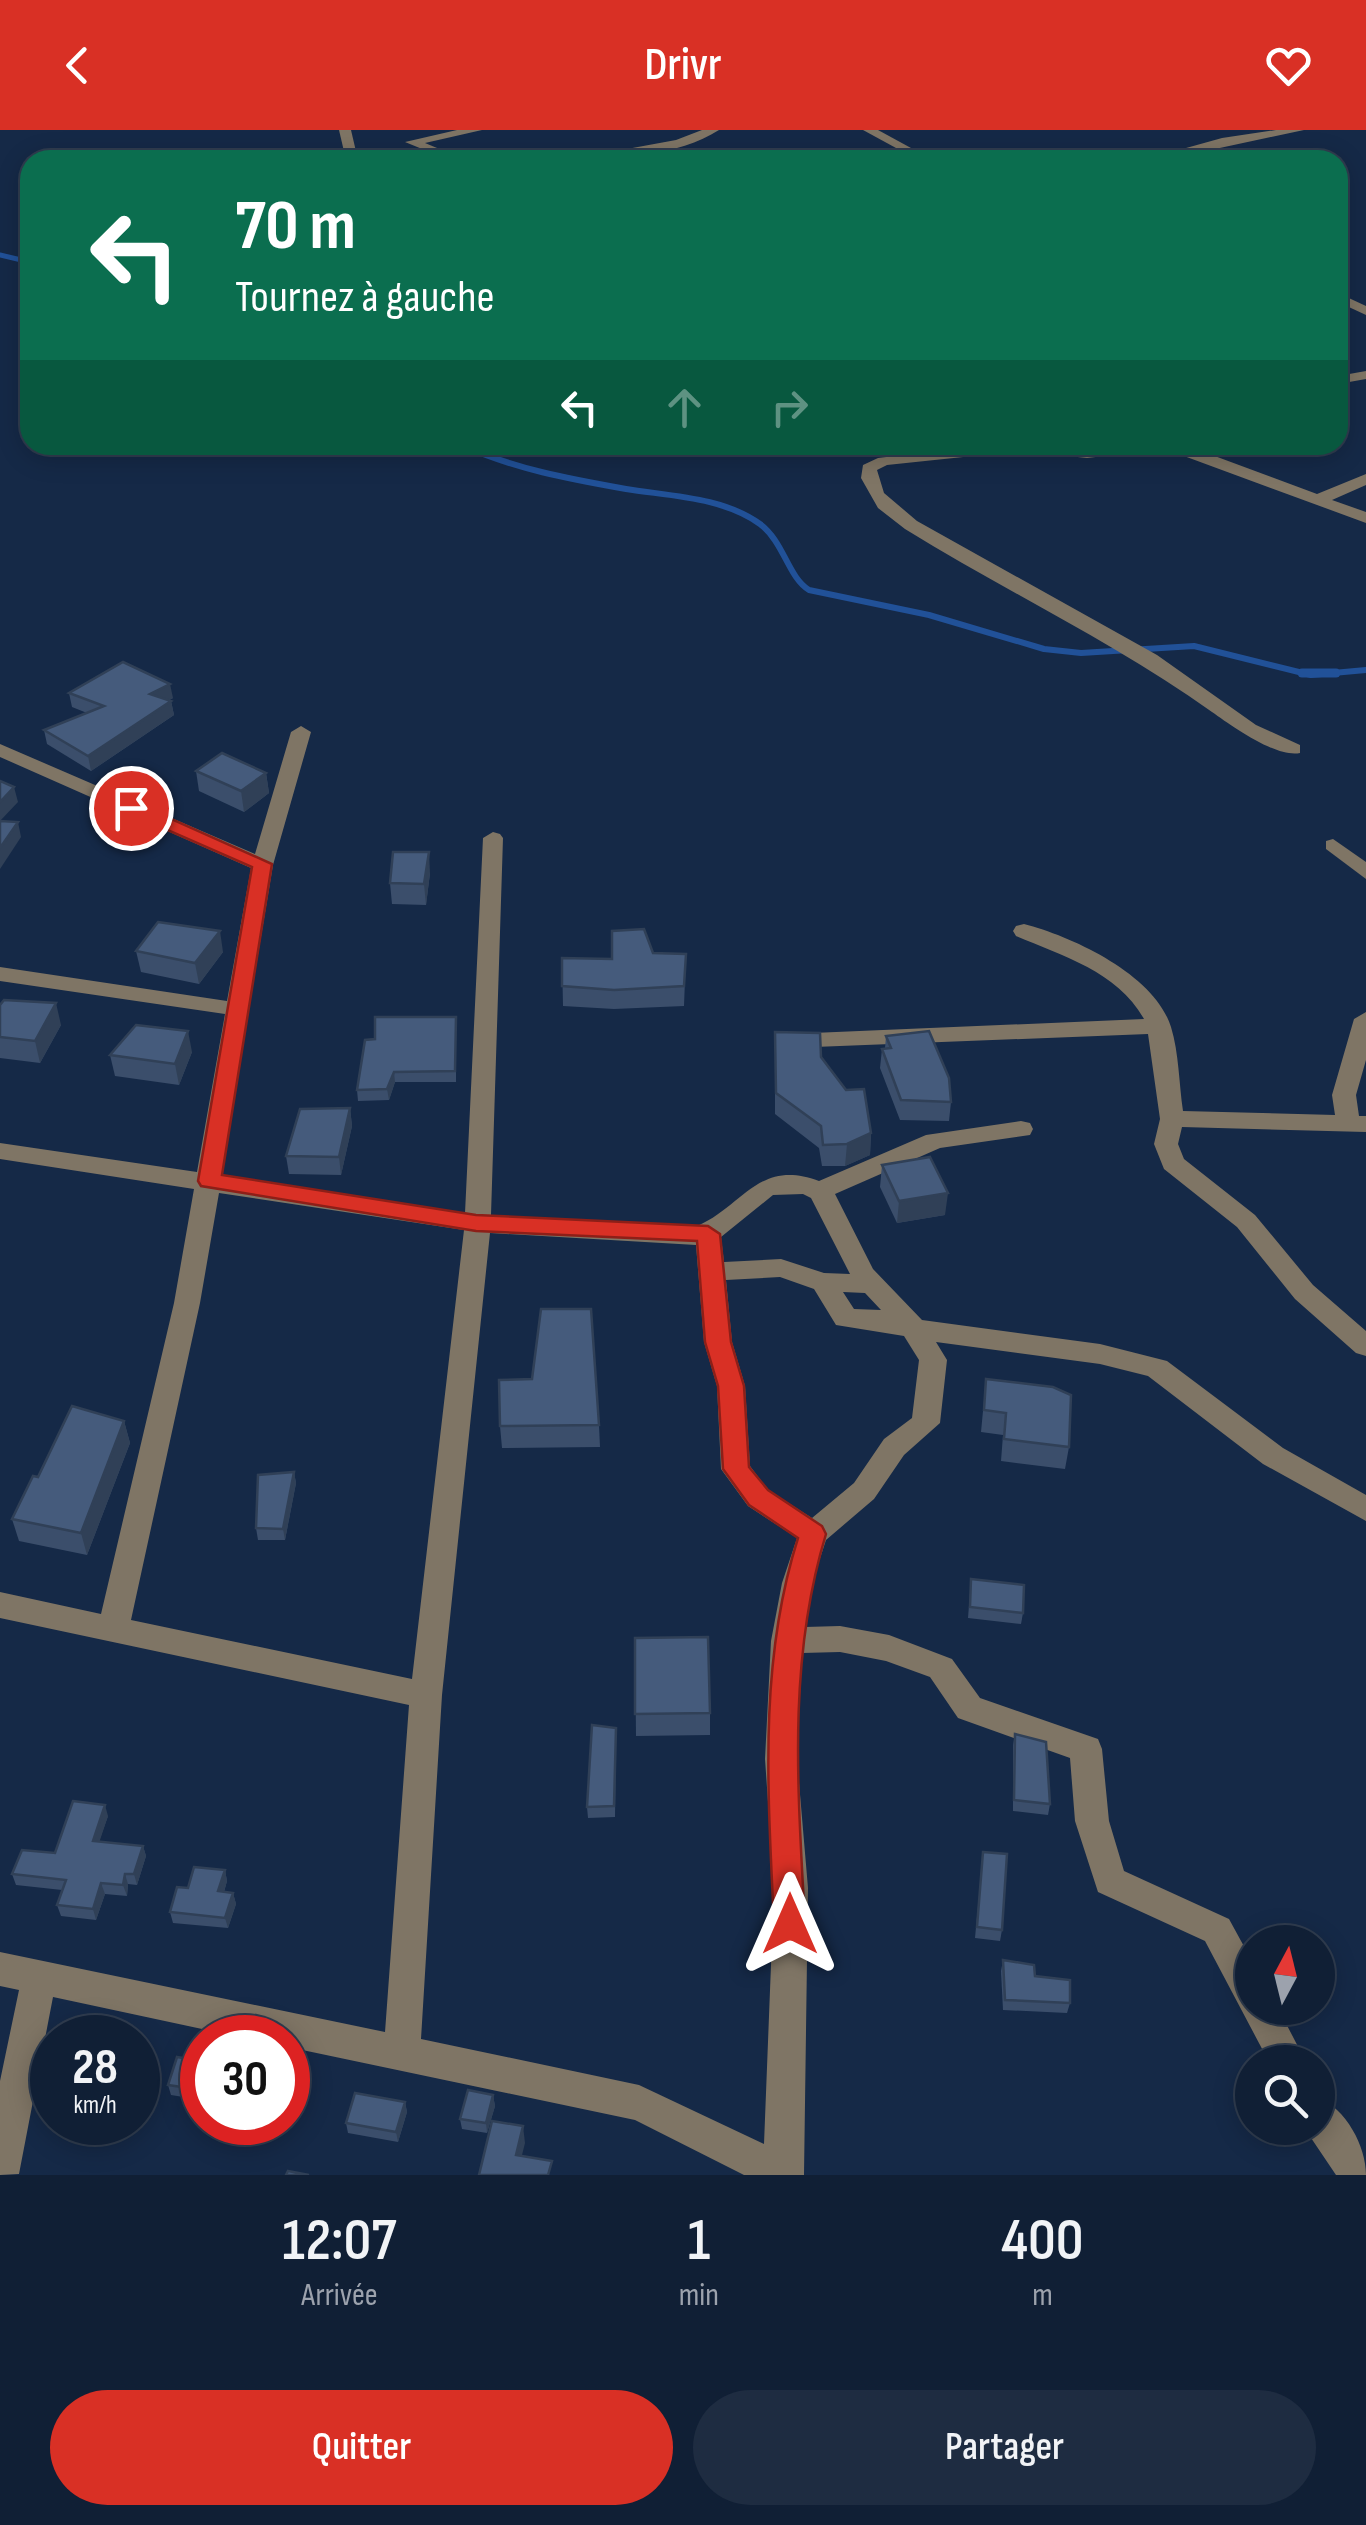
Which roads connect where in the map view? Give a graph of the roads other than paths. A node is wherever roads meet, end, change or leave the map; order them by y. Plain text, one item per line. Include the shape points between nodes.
1 (476, 130) edge
2 (713, 130) edge
3 (869, 130) edge
4 (1298, 130) edge
5 (1267, 132) edge
6 (433, 150) edge
7 (635, 150) edge
8 (908, 150) edge
9 (1191, 150) edge
10 (939, 455) edge
11 (1197, 455) edge
12 (1366, 479) edge
13 (1318, 500) junction
14 (1366, 518) edge
15 (302, 732) dead end
16 (1293, 749) dead end
17 (0, 750) edge
18 (494, 838) dead end
19 (1333, 845) dead end
20 (262, 864) junction
21 (1366, 873) edge
22 (1024, 931) dead end
23 (0, 974) edge
24 (236, 1009) junction
25 (1366, 1020) edge
26 (1159, 1026) junction
27 (788, 1041) edge
28 (1172, 1119) junction
29 (1357, 1124) edge
30 (1021, 1129) dead end
31 (0, 1151) edge
32 (210, 1181) junction
33 (820, 1192) junction
34 (476, 1223) junction
35 (708, 1234) junction
36 (711, 1272) junction
37 (823, 1282) junction
38 (872, 1284) junction
39 (914, 1329) junction
40 (1366, 1346) edge
41 (1366, 1509) edge
42 (813, 1534) junction
43 (0, 1605) edge
44 (114, 1626) junction
45 (787, 1641) junction
46 (426, 1695) junction
47 (1235, 1964) edge
48 (0, 1969) edge
49 (39, 1978) junction
50 (402, 2052) junction
51 (1335, 2140) edge
52 (0, 2174) edge
53 (784, 2174) edge
54 (1359, 2175) edge

1 - 6 street via 411,142
2 - 7 street
3 - 8 street
4 - 5 street
5 - 9 street
10 - 16 street via 884,461 869,468 867,477 909,524 1150,659 1249,729
11 - 13 street
12 - 13 street
13 - 14 street
15 - 20 street
17 - 20 street
18 - 34 street
19 - 21 street
20 - 24 street
22 - 26 street via 1128,980
23 - 24 street
24 - 32 street
25 - 29 street via 1344,1094
26 - 27 street
26 - 28 street
28 - 29 street
28 - 40 street via 1166,1144 1173,1163 1246,1221 1304,1292
30 - 33 street via 935,1142
31 - 32 street
32 - 34 street
32 - 44 street
33 - 35 street via 806,1185 766,1188
33 - 38 street
34 - 35 street
34 - 46 street
35 - 36 street
36 - 37 street via 781,1268
36 - 42 street via 718,1342 731,1386 736,1469 758,1498
37 - 38 street
37 - 39 street via 846,1318
38 - 39 street
39 - 41 street via 1157,1368 1272,1456
39 - 42 street via 933,1360 926,1422 894,1447 864,1492
42 - 45 street
43 - 44 street
44 - 46 street
45 - 47 street via 888,1648 941,1668 969,1708 1086,1749 1092,1820 1110,1881 1217,1930
45 - 53 street via 781,1758 790,1888
46 - 50 street
48 - 49 street
49 - 50 street
49 - 52 street
50 - 53 street via 639,2103
51 - 54 street

